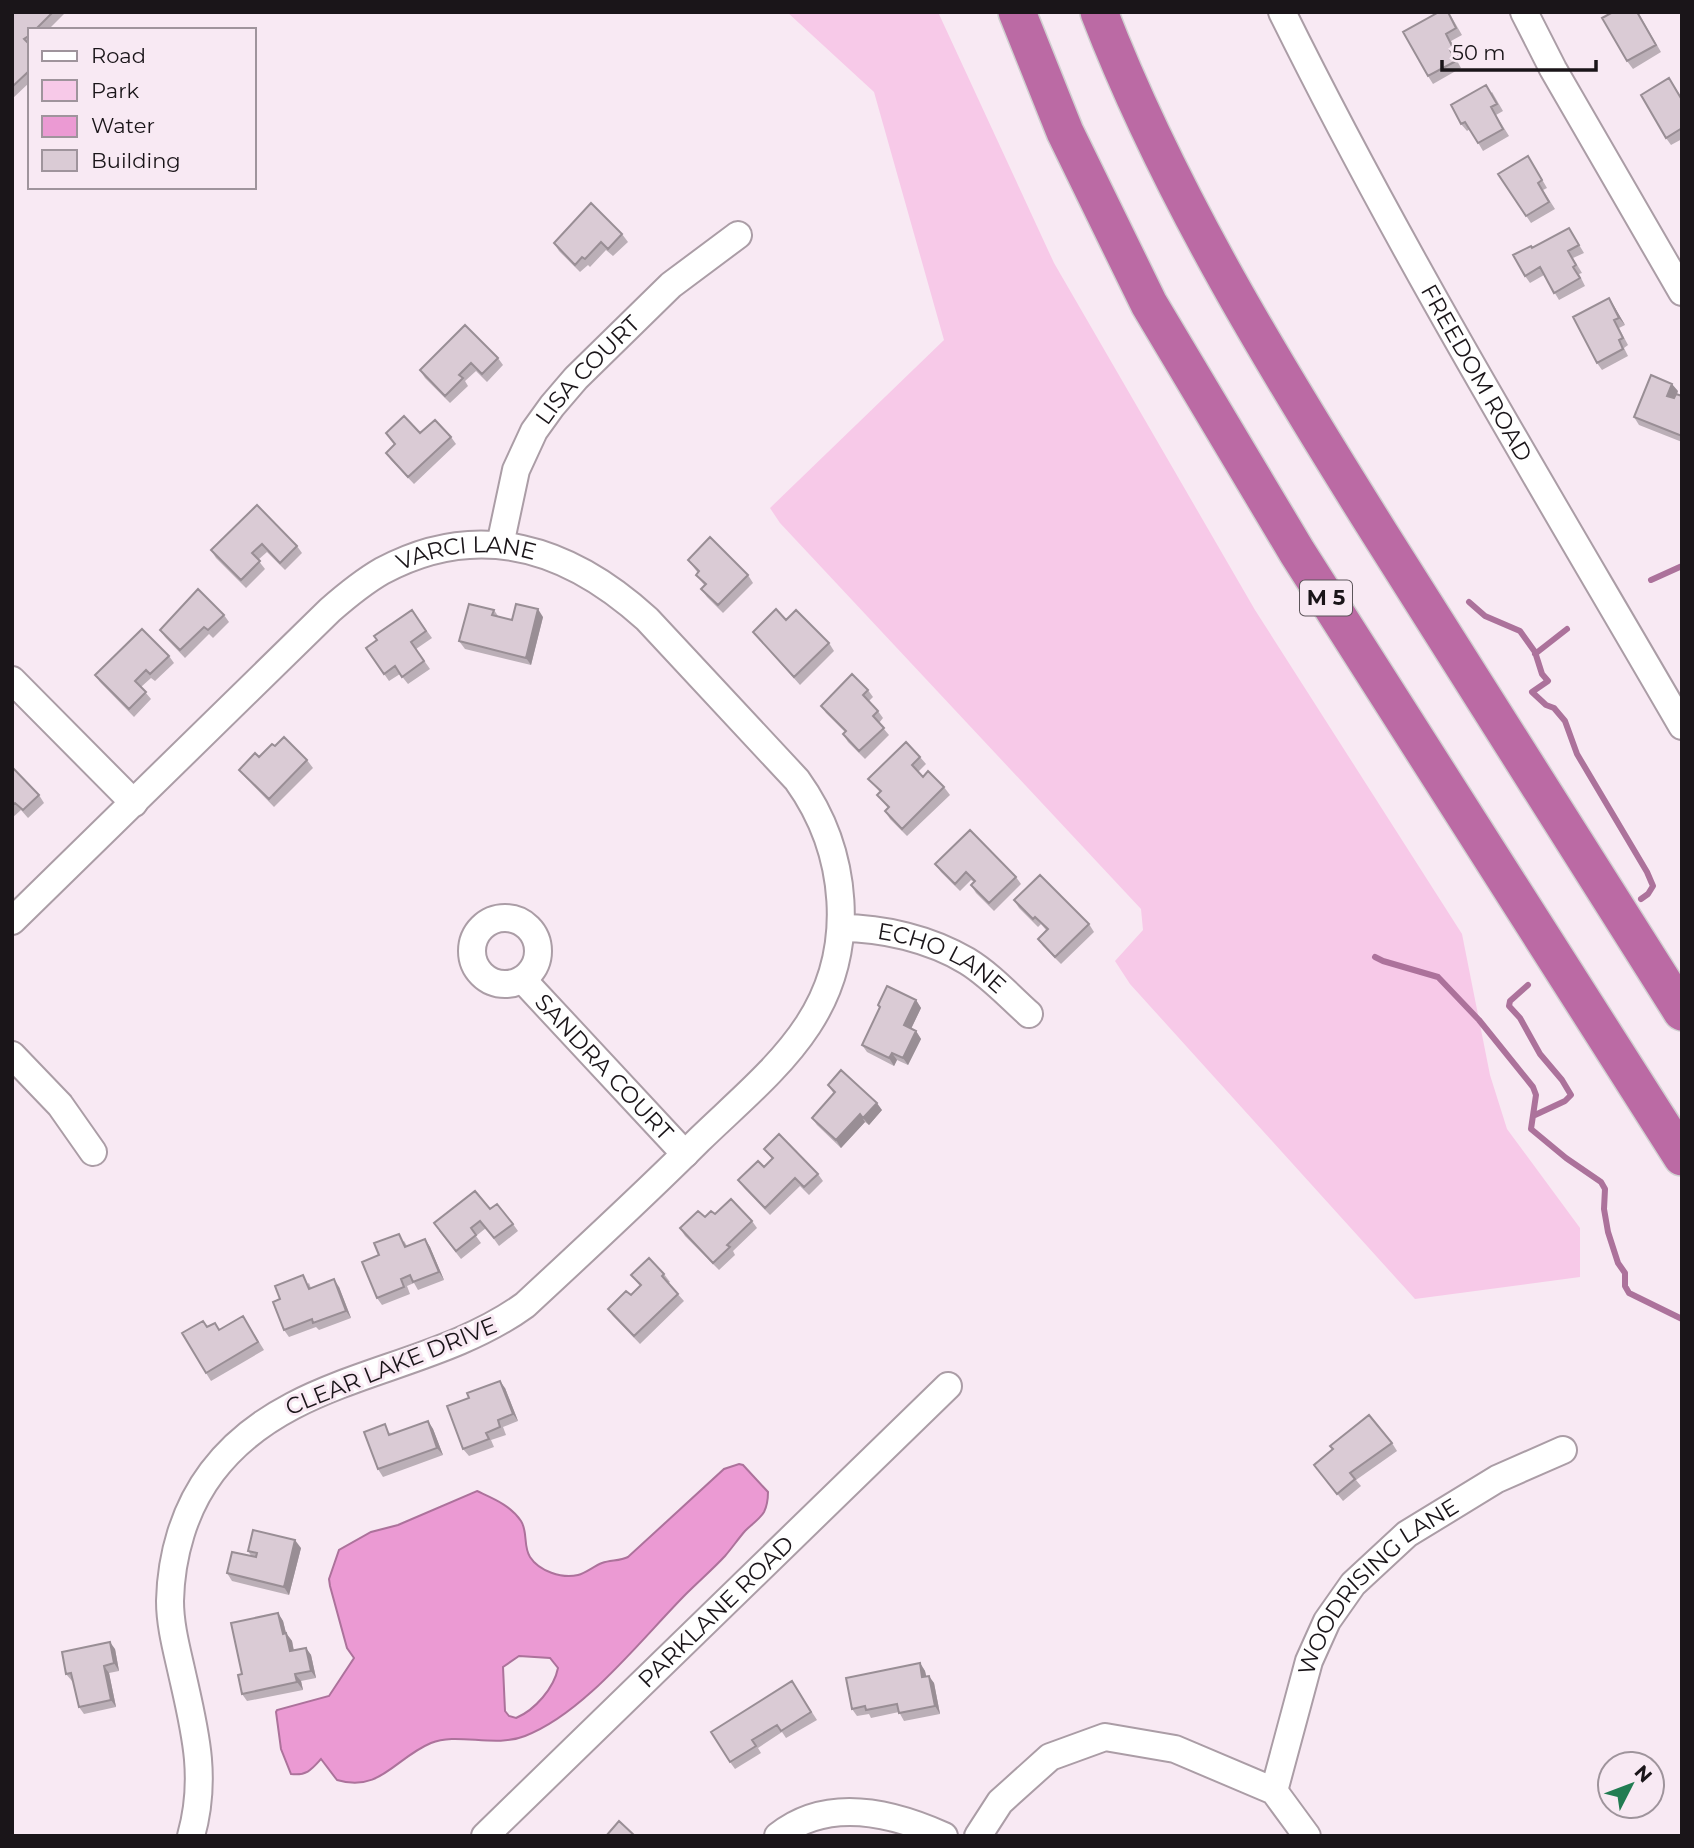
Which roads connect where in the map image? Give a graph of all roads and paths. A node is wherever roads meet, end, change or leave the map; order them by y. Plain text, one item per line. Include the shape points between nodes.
1 (1017, 12) edge
2 (1099, 12) edge
3 (1282, 12) edge
4 (1524, 12) edge
5 (738, 235) dead end
6 (1682, 292) edge
7 (500, 545) junction
8 (12, 680) edge
9 (1682, 726) edge
10 (134, 803) junction
11 (12, 921) edge
12 (839, 937) junction
13 (523, 980) dead end
14 (1682, 1012) edge
15 (1029, 1014) dead end
16 (12, 1055) edge
17 (93, 1152) dead end
18 (685, 1154) junction
19 (1682, 1157) edge
20 (948, 1386) dead end
21 (1563, 1450) dead end
22 (1274, 1791) junction
23 (191, 1836) edge
24 (485, 1836) edge
25 (778, 1836) edge
26 (944, 1836) edge
27 (978, 1836) edge
28 (1307, 1836) edge

1 - 19 highway, M 5 via 1065,132 1150,304 1297,552
2 - 14 highway via 1186,205 1285,382
3 - 9 street, FREEDOM ROAD via 1460,342
4 - 6 street
5 - 7 street, LISA COURT via 671,285 552,406 516,470
7 - 10 street, VARCI LANE via 470,543 408,558 355,589 259,677
7 - 12 street, VARCI LANE via 565,563 621,596 797,780 817,809 831,844 841,893
8 - 10 street
10 - 11 street, VARCI LANE
12 - 15 street, ECHO LANE via 867,928 949,952 986,975
12 - 18 street, CLEAR LAKE DRIVE via 825,992 797,1040
13 - 18 street, SANDRA COURT
16 - 17 street via 60,1105
18 - 23 street, CLEAR LAKE DRIVE via 525,1306 468,1337 285,1408 241,1439 207,1479 176,1551 170,1603 200,1772
20 - 24 street, PARKLANE ROAD
21 - 22 street, WOODRISING LANE via 1497,1479 1407,1534 1353,1584 1327,1620 1310,1661
22 - 27 street via 1175,1749 1105,1737 1050,1757 1000,1802
22 - 28 street
25 - 26 street via 821,1815 850,1811 911,1822

